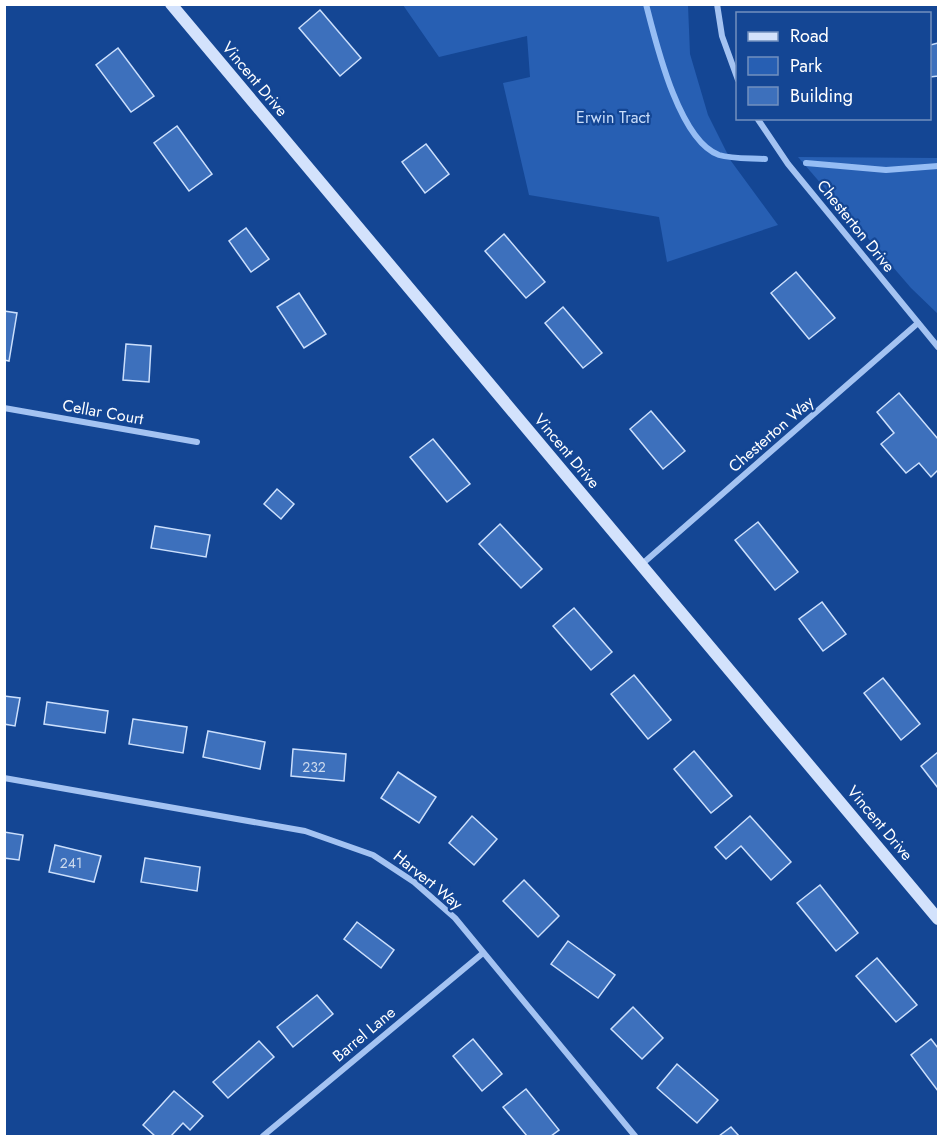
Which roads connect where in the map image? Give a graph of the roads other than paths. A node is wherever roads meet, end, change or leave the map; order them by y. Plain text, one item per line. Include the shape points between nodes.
1 (171, 4) edge
2 (717, 4) edge
3 (736, 74) edge
4 (758, 120) edge
5 (918, 323) junction
6 (939, 347) edge
7 (4, 408) edge
8 (197, 442) dead end
9 (641, 565) junction
10 (4, 778) edge
11 (939, 919) edge
12 (483, 953) junction
13 (263, 1137) edge
14 (634, 1137) edge

1 - 9 street, Vincent Drive
2 - 3 street via 722,36
4 - 5 street, Chesterton Drive via 788,164
5 - 6 street, Chesterton Drive
5 - 9 street, Chesterton Way
7 - 8 street, Cellar Court
9 - 11 street, Vincent Drive
10 - 12 street, Harvert Way via 305,831 374,855 414,882 455,918
12 - 13 street, Barrel Lane
12 - 14 street, Harvert Way

